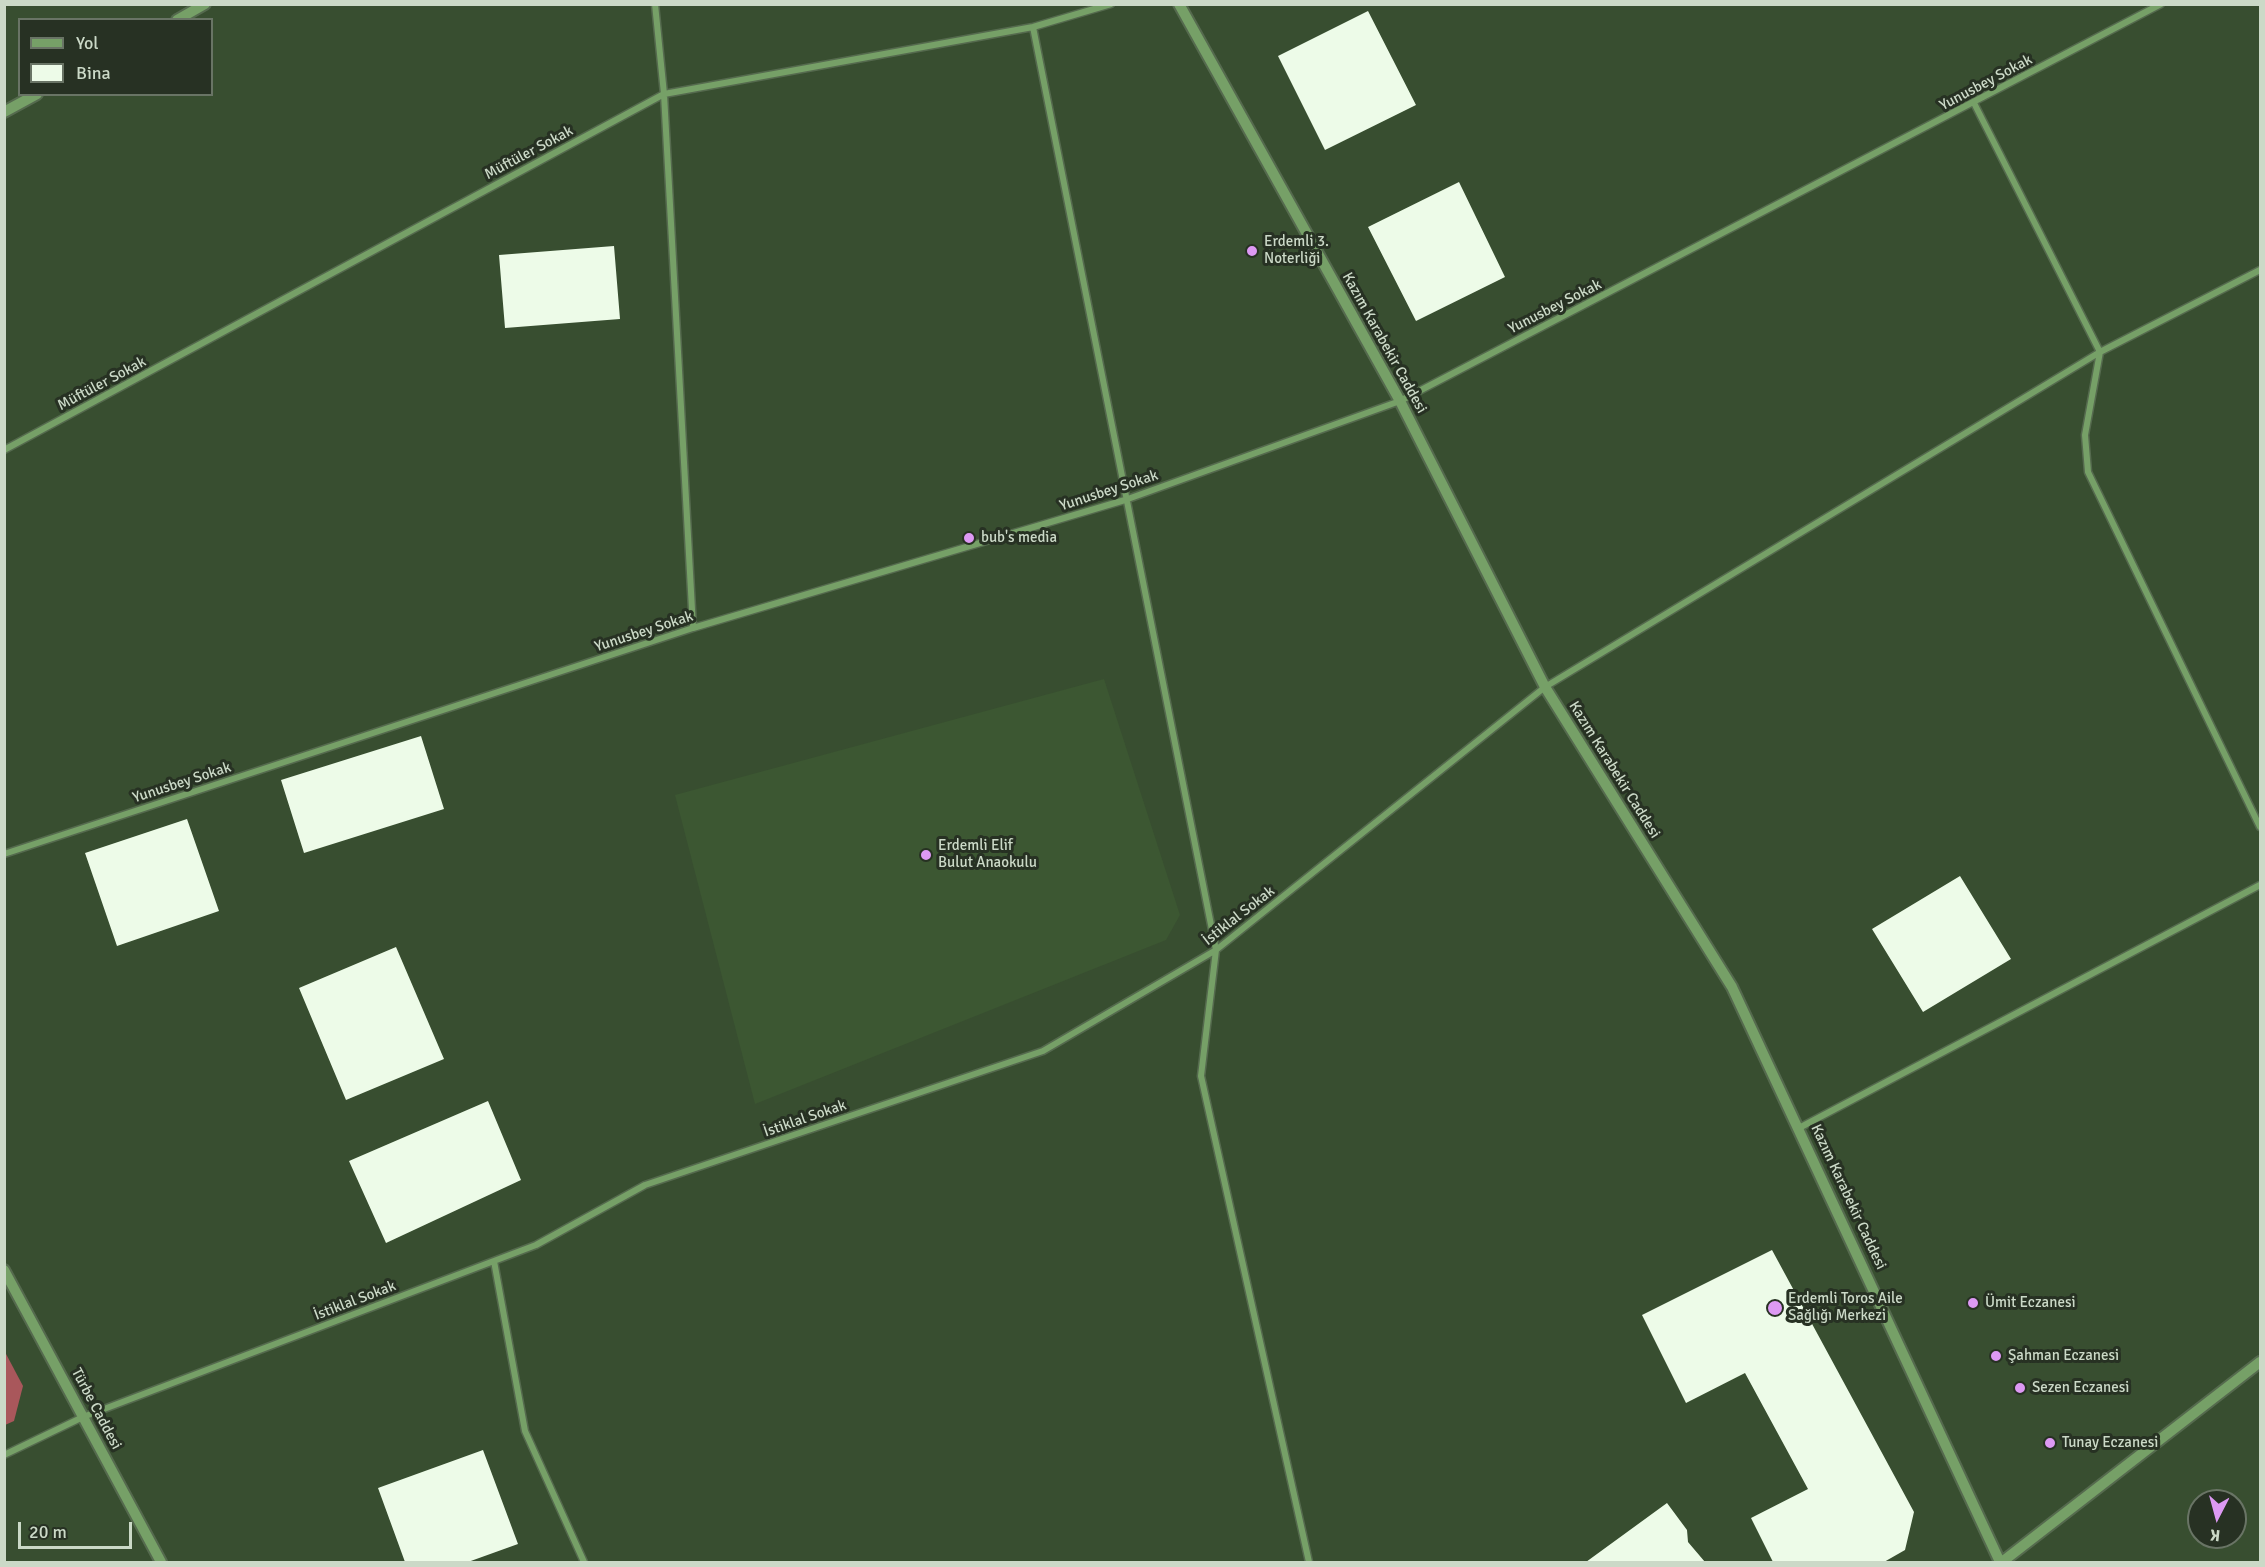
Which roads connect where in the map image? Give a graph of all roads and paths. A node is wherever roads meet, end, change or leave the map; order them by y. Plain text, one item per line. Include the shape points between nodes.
1 (205, 4) edge
2 (655, 4) edge
3 (1111, 4) edge
4 (1179, 4) edge
5 (2161, 4) edge
6 (180, 18) edge
7 (1033, 27) junction
8 (664, 94) junction
9 (33, 96) edge
10 (1974, 103) junction
11 (5, 112) edge
12 (2260, 270) edge
13 (2100, 352) junction
14 (1400, 401) junction
15 (4, 450) edge
16 (1125, 500) junction
17 (693, 628) junction
18 (1545, 687) junction
19 (2260, 827) edge
20 (4, 854) edge
21 (2260, 885) edge
22 (1216, 950) junction
23 (1799, 1128) junction
24 (494, 1261) junction
25 (4, 1270) edge
26 (2260, 1362) edge
27 (83, 1417) junction
28 (4, 1455) edge
29 (161, 1563) edge
30 (584, 1563) edge
31 (1309, 1563) edge
32 (2001, 1563) edge

1 - 6 street
2 - 8 street
3 - 7 street, Müftüler Sokak
4 - 14 street, Kazım Karabekir Caddesi
5 - 10 street, Yunusbey Sokak
7 - 8 street, Müftüler Sokak
7 - 16 street
8 - 15 street, Müftüler Sokak
8 - 17 street
9 - 11 street
10 - 13 street
10 - 14 street, Yunusbey Sokak
12 - 13 street, İstiklal Sokak
13 - 18 street, İstiklal Sokak
13 - 19 street via 2085,435 2088,472
14 - 16 street, Yunusbey Sokak
14 - 18 street, Kazım Karabekir Caddesi
16 - 17 street, Yunusbey Sokak
16 - 22 street
17 - 20 street, Yunusbey Sokak
18 - 22 street, İstiklal Sokak
18 - 23 street, Kazım Karabekir Caddesi via 1732,987
21 - 23 street
22 - 24 street, İstiklal Sokak via 1043,1051 645,1185 536,1245
22 - 31 street via 1201,1076
23 - 32 street, Kazım Karabekir Caddesi
24 - 27 street, İstiklal Sokak
24 - 30 street via 525,1431
25 - 27 street, Türbe Caddesi
26 - 32 street
27 - 28 street, İstiklal Sokak
27 - 29 street, Türbe Caddesi

